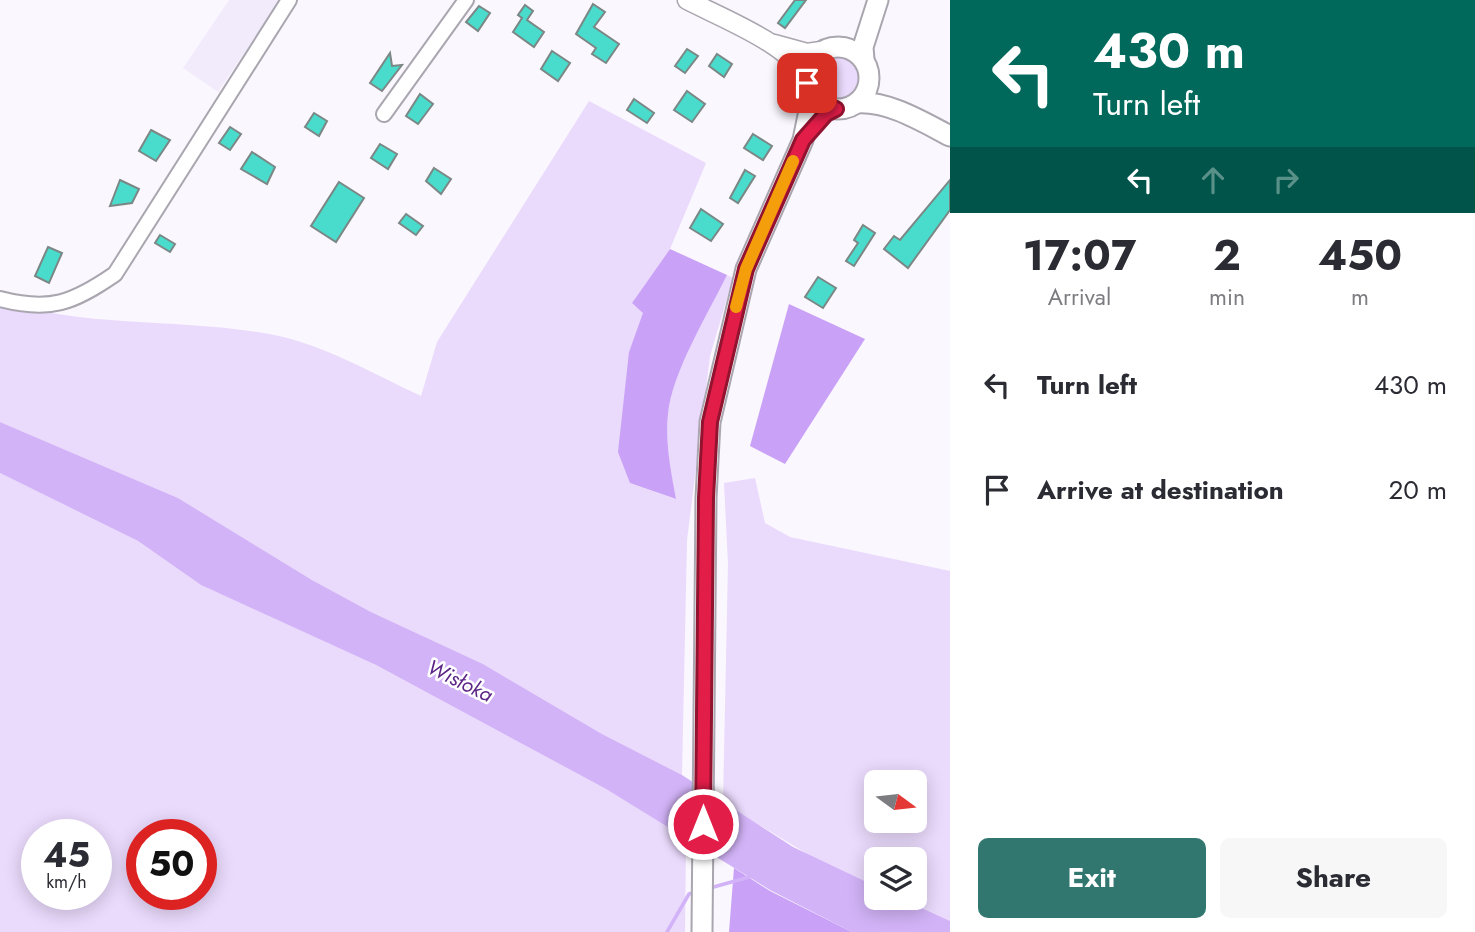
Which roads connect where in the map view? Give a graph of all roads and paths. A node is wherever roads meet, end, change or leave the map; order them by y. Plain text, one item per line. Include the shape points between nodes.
1 (289, 0) edge
2 (466, 0) edge
3 (687, 0) edge
4 (875, 6) edge
5 (771, 43) junction
6 (829, 48) junction
7 (867, 68) junction
8 (806, 76) junction
9 (812, 96) junction
10 (857, 103) junction
11 (836, 109) junction
12 (901, 111) junction
13 (384, 114) dead end
14 (950, 136) edge
15 (803, 140) junction
16 (0, 299) edge
17 (702, 932) edge

1 - 16 street via 115,274 79,298 41,307
2 - 13 street
3 - 5 street
4 - 6 main road via 849,40
4 - 7 main road via 863,47
5 - 6 street via 807,53
5 - 8 street
6 - 7 main road via 852,49
6 - 8 main road via 810,63
7 - 10 main road via 866,92
7 - 12 main road via 875,88
8 - 9 main road
9 - 11 main road
9 - 15 main road
10 - 11 main road
10 - 12 main road
11 - 15 main road
12 - 14 main road
15 - 17 main road via 746,269 710,422

